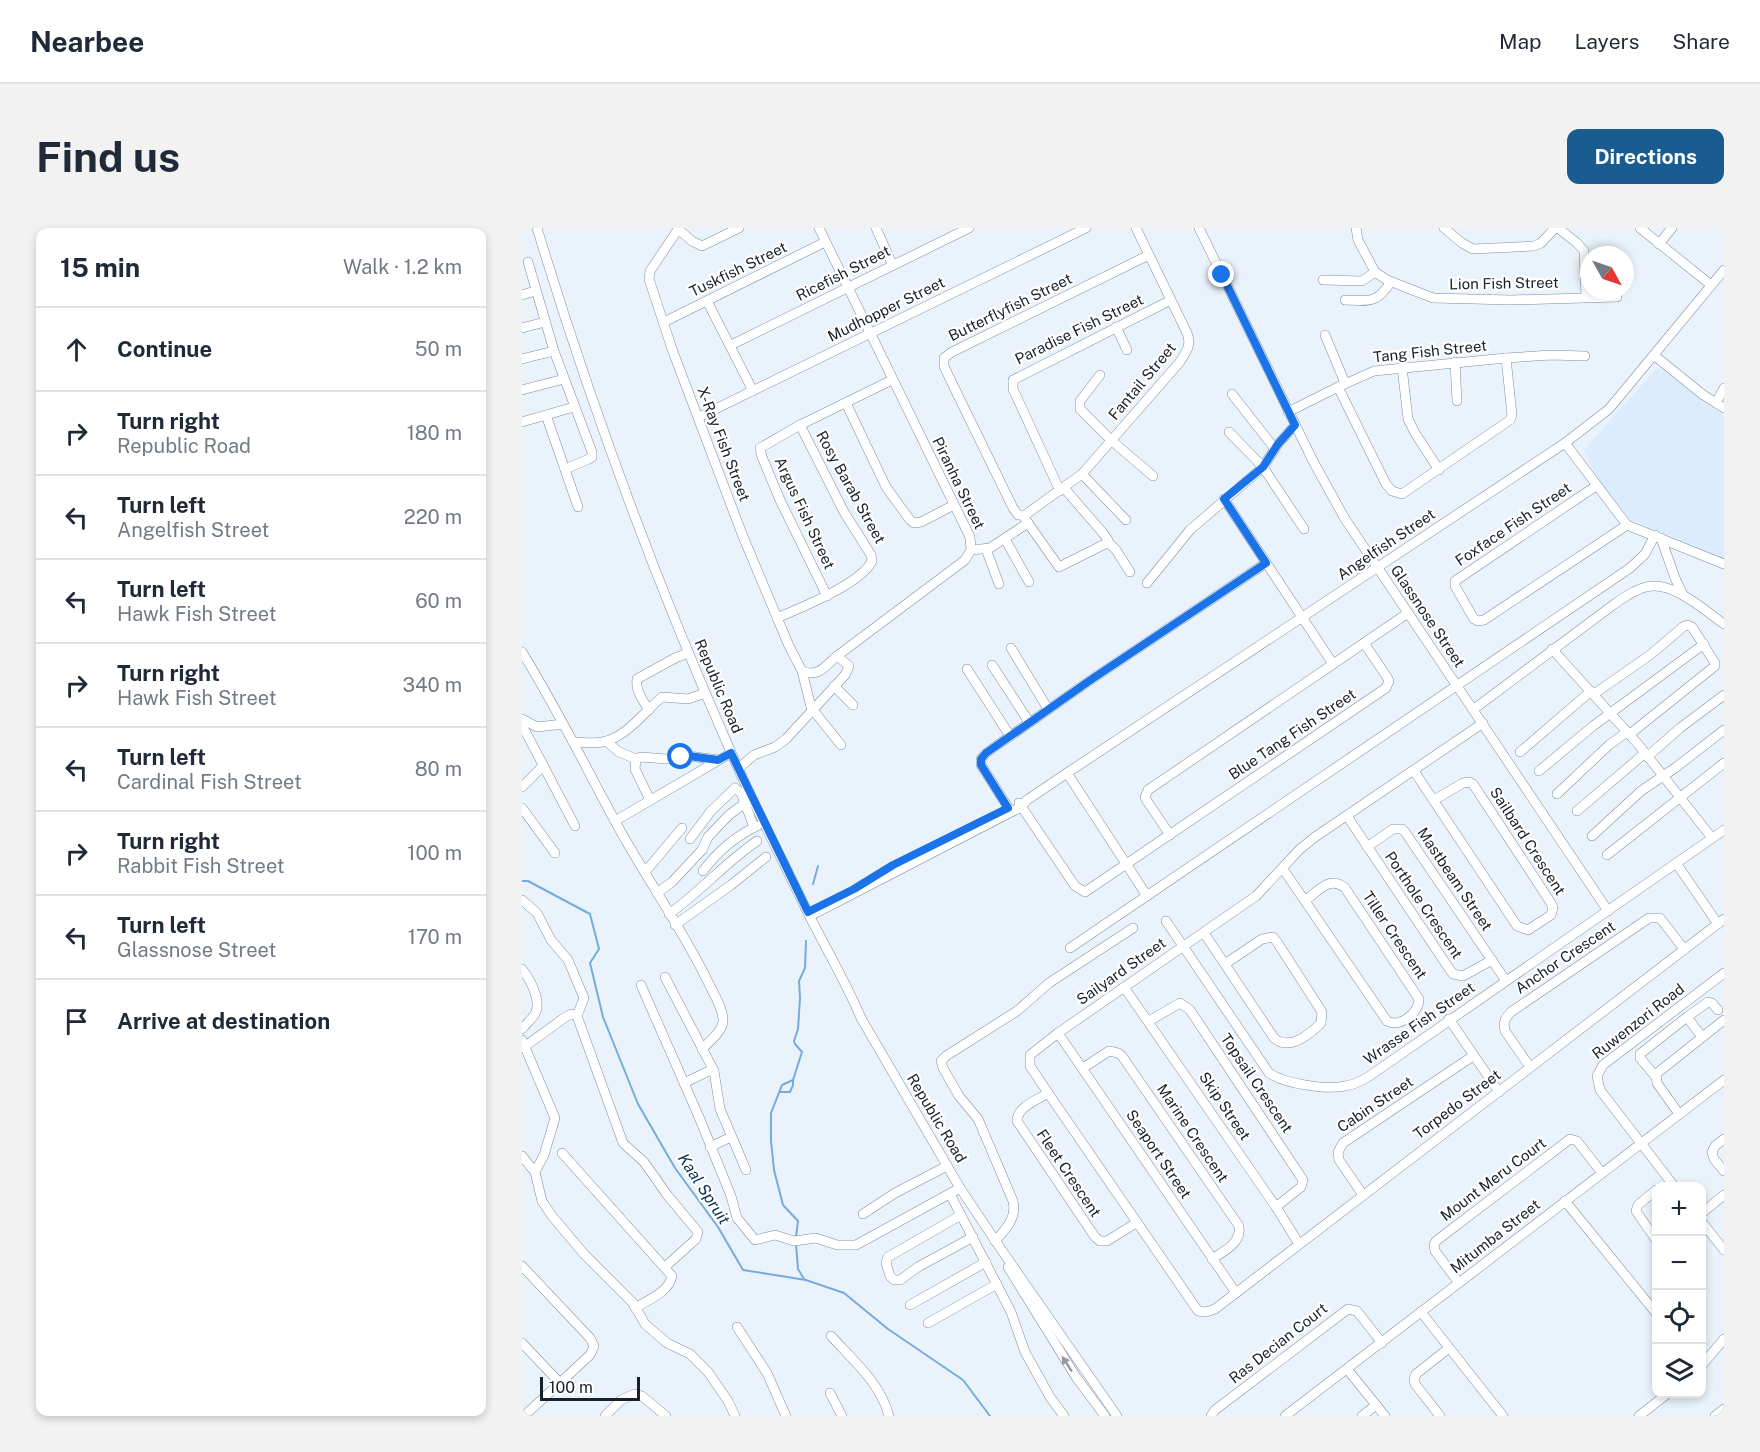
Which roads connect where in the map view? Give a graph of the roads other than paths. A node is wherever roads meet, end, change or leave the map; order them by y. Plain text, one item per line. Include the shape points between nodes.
1 (537, 228) edge
2 (739, 228) edge
3 (819, 228) edge
4 (876, 228) edge
5 (969, 228) edge
6 (1136, 228) edge
7 (1199, 228) edge
8 (1356, 228) edge
9 (1444, 228) edge
10 (1556, 228) edge
11 (1640, 228) edge
12 (1672, 228) edge
13 (679, 229) edge
14 (1083, 229) edge
15 (825, 242) junction
16 (1659, 244) junction
17 (1580, 247) edge
18 (1149, 255) junction
19 (545, 257) junction
20 (525, 263) edge
21 (892, 264) junction
22 (1724, 270) edge
23 (1375, 272) junction
24 (1323, 280) dead end
25 (1391, 282) junction
26 (1711, 285) junction
27 (848, 288) junction
28 (535, 291) junction
29 (522, 295) edge
30 (1580, 297) edge
31 (1171, 300) junction
32 (1345, 300) dead end
33 (707, 301) junction
34 (545, 322) junction
35 (664, 322) junction
36 (1116, 327) junction
37 (522, 328) edge
38 (870, 334) junction
39 (1325, 335) dead end
40 (731, 345) junction
41 (1127, 350) dead end
42 (554, 351) junction
43 (1585, 356) dead end
44 (1655, 356) junction
45 (1506, 358) junction
46 (522, 359) edge
47 (1455, 362) junction
48 (1402, 368) junction
49 (1100, 375) dead end
50 (564, 379) junction
51 (892, 380) junction
52 (1341, 385) junction
53 (1724, 388) edge
54 (522, 390) edge
55 (753, 391) junction
56 (1232, 394) dead end
57 (1457, 401) dead end
58 (846, 403) junction
59 (1720, 406) edge
60 (574, 407) junction
61 (1288, 412) junction
62 (546, 416) junction
63 (699, 417) junction
64 (522, 422) edge
65 (800, 425) junction
66 (1295, 425) junction
67 (1229, 432) dead end
68 (1112, 441) junction
69 (1565, 443) junction
70 (1275, 449) junction
71 (1263, 467) junction
72 (565, 468) junction
73 (1439, 470) junction
74 (1082, 474) junction
75 (1153, 476) dead end
76 (1596, 486) junction
77 (1062, 489) junction
78 (1224, 499) junction
79 (954, 505) junction
80 (578, 507) dead end
81 (1023, 518) junction
82 (1126, 520) dead end
83 (1627, 525) junction
84 (1304, 529) dead end
85 (1658, 537) junction
86 (1005, 539) junction
87 (1108, 542) junction
88 (986, 549) junction
89 (971, 550) junction
90 (1266, 563) junction
91 (1724, 564) edge
92 (1378, 568) junction
93 (1130, 572) dead end
94 (1029, 582) dead end
95 (1147, 583) dead end
96 (999, 584) dead end
97 (827, 596) junction
98 (1685, 598) junction
99 (1408, 613) junction
100 (777, 618) junction
101 (1302, 618) junction
102 (1724, 624) edge
103 (1364, 643) junction
104 (1704, 644) junction
105 (1011, 648) dead end
106 (1552, 649) junction
107 (522, 652) edge
108 (688, 653) junction
109 (837, 656) junction
110 (1333, 664) junction
111 (992, 665) dead end
112 (967, 669) dead end
113 (802, 671) junction
114 (834, 686) junction
115 (1457, 687) junction
116 (705, 693) junction
117 (1593, 693) junction
118 (1724, 695) edge
119 (853, 705) dead end
120 (1048, 709) junction
121 (1474, 709) junction
122 (649, 710) junction
123 (813, 711) junction
124 (1612, 713) junction
125 (522, 719) edge
126 (1029, 722) junction
127 (1483, 723) junction
128 (563, 724) junction
129 (522, 725) edge
130 (1724, 730) edge
131 (1629, 733) junction
132 (1010, 736) junction
133 (606, 741) junction
134 (573, 742) junction
135 (841, 745) dead end
136 (1520, 752) dead end
137 (731, 753) junction
138 (1646, 755) junction
139 (636, 759) junction
140 (718, 760) junction
141 (1724, 763) edge
142 (543, 766) junction
143 (739, 768) junction
144 (1414, 771) junction
145 (1539, 771) dead end
146 (1067, 773) junction
147 (1663, 776) junction
148 (522, 787) edge
149 (1557, 794) dead end
150 (1679, 798) junction
151 (650, 800) junction
152 (1434, 800) junction
153 (745, 803) junction
154 (1022, 803) junction
155 (522, 808) edge
156 (1010, 810) junction
157 (1577, 811) dead end
158 (1347, 816) junction
159 (615, 821) junction
160 (764, 822) junction
161 (575, 826) dead end
162 (754, 827) junction
163 (682, 828) dead end
164 (1724, 830) edge
165 (1170, 835) junction
166 (1592, 836) dead end
167 (690, 838) dead end
168 (1712, 838) junction
169 (757, 841) dead end
170 (1367, 847) junction
171 (555, 853) dead end
172 (1607, 855) dead end
173 (766, 856) dead end
174 (1676, 863) junction
175 (1126, 866) junction
176 (1283, 869) junction
177 (703, 871) dead end
178 (645, 872) junction
179 (657, 893) junction
180 (1147, 896) junction
181 (522, 900) edge
182 (1305, 901) junction
183 (1608, 911) junction
184 (669, 914) junction
185 (809, 914) junction
186 (1166, 921) dead end
187 (1721, 922) edge
188 (675, 925) junction
189 (1133, 928) dead end
190 (1204, 933) junction
191 (1182, 946) junction
192 (1070, 948) dead end
193 (1684, 949) junction
194 (1492, 960) junction
195 (1225, 964) junction
196 (522, 969) edge
197 (1724, 973) edge
198 (665, 977) dead end
199 (1506, 981) junction
200 (641, 985) dead end
201 (1124, 987) junction
202 (1718, 1010) dead end
203 (577, 1016) junction
204 (1687, 1017) junction
205 (1449, 1019) junction
206 (1724, 1020) edge
207 (1149, 1021) junction
208 (522, 1029) edge
209 (1058, 1033) junction
210 (1702, 1037) junction
211 (702, 1049) junction
212 (524, 1051) edge
213 (1473, 1056) junction
214 (1530, 1067) junction
215 (1083, 1068) junction
216 (713, 1069) junction
217 (1656, 1077) junction
218 (1724, 1080) edge
219 (684, 1083) junction
220 (1499, 1092) junction
221 (1048, 1093) junction
222 (1679, 1114) junction
223 (731, 1137) junction
224 (1724, 1139) edge
225 (1641, 1143) junction
226 (710, 1147) junction
227 (562, 1153) dead end
228 (523, 1161) edge
229 (947, 1166) junction
230 (746, 1170) dead end
231 (535, 1172) junction
232 (1724, 1172) edge
233 (1602, 1173) junction
234 (1667, 1182) edge
235 (960, 1188) junction
236 (1652, 1193) edge
237 (950, 1194) junction
238 (1363, 1195) junction
239 (1724, 1195) edge
240 (1565, 1201) junction
241 (1276, 1208) junction
242 (1706, 1209) edge
243 (863, 1214) dead end
244 (961, 1215) junction
245 (1136, 1223) junction
246 (1706, 1228) edge
247 (1652, 1234) edge
248 (973, 1237) junction
249 (995, 1241) junction
250 (1299, 1244) junction
251 (1724, 1250) edge
252 (1005, 1259) junction
253 (1212, 1259) junction
254 (522, 1266) edge
255 (988, 1266) junction
256 (665, 1267) junction
257 (1459, 1283) junction
258 (997, 1284) junction
259 (1236, 1293) junction
260 (910, 1305) dead end
261 (635, 1308) junction
262 (1652, 1308) edge
263 (1208, 1312) joint
264 (1422, 1312) junction
265 (928, 1323) dead end
266 (737, 1327) dead end
267 (831, 1336) dead end
268 (1724, 1339) edge
269 (522, 1342) edge
270 (1382, 1343) junction
271 (1449, 1348) junction
272 (1706, 1359) edge
273 (1347, 1369) junction
274 (560, 1383) junction
275 (830, 1393) dead end
276 (1662, 1398) edge
277 (1376, 1405) junction
278 (1724, 1409) edge
279 (1213, 1413) edge
280 (524, 1416) edge
281 (605, 1416) edge
282 (666, 1416) edge
283 (735, 1416) edge
284 (786, 1416) edge
285 (842, 1416) edge
286 (889, 1416) edge
287 (1064, 1416) edge
288 (1104, 1416) edge
289 (1117, 1416) edge
290 (1285, 1416) edge
291 (1362, 1416) edge
292 (1384, 1416) edge
293 (1440, 1416) edge
294 (1503, 1416) edge
295 (1639, 1416) edge
296 (1715, 1416) edge

1 - 19 street, Republic Road
2 - 13 street via 702,246
3 - 15 street, Piranha Street
4 - 21 street
5 - 21 street, Ricefish Street
6 - 18 street, Fantail Street
7 - 61 street, Glassnose Street
8 - 23 street
9 - 10 street via 1478,250 1534,246
10 - 17 street
11 - 16 street
12 - 16 street
13 - 35 street, X-Ray Fish Street via 648,274
14 - 38 street, Mudhopper Street
15 - 27 street, Piranha Street
15 - 33 street, Tuskfish Street
16 - 26 street
18 - 31 street, Fantail Street
18 - 81 street, Butterflyfish Street via 945,358 949,377 1013,508
19 - 20 street
19 - 108 street, Republic Road via 614,464
20 - 28 street
21 - 27 street, Ricefish Street
22 - 26 street, Angelfish Street
23 - 24 street via 1362,281
23 - 25 street, Lion Fish Street
25 - 30 street, Lion Fish Street via 1439,299
25 - 32 street via 1375,300
26 - 44 street, Angelfish Street
27 - 38 street, Piranha Street
27 - 40 street, Ricefish Street
28 - 29 street
28 - 34 street
31 - 36 street, Paradise Fish Street
31 - 68 street, Fantail Street via 1189,338 1188,350
33 - 35 street, Tuskfish Street
33 - 40 street
34 - 37 street
34 - 42 street
35 - 63 street, X-Ray Fish Street
36 - 41 street
36 - 77 street, Paradise Fish Street via 1015,377 1012,383
38 - 51 street, Piranha Street
38 - 55 street, Mudhopper Street
39 - 52 street
40 - 55 street
42 - 46 street
42 - 50 street
43 - 45 street, Tang Fish Street
44 - 59 street
44 - 69 street, Angelfish Street via 1609,410
45 - 47 street, Tang Fish Street
45 - 73 street via 1510,420
47 - 48 street, Tang Fish Street
47 - 57 street
48 - 52 street, Tang Fish Street via 1374,371
48 - 73 street via 1408,419
49 - 68 street via 1079,406
50 - 54 street
50 - 60 street
51 - 58 street, Argus Fish Street
51 - 79 street, Piranha Street
52 - 61 street, Tang Fish Street
52 - 73 street via 1369,454 1392,491 1402,494
53 - 59 street
55 - 63 street, Mudhopper Street
56 - 70 street
58 - 65 street, Argus Fish Street
58 - 79 street via 886,487 910,520 921,522
60 - 62 street
60 - 72 street via 592,455
61 - 66 street, Glassnose Street
62 - 64 street
62 - 72 street
63 - 100 street, X-Ray Fish Street
65 - 97 street, Argus Fish Street via 762,445 760,451
65 - 97 street, Rosy Barab Street via 872,558 863,572
66 - 70 street
66 - 92 street, Glassnose Street via 1327,489
67 - 71 street
68 - 74 street, Fantail Street
68 - 75 street
69 - 76 street
69 - 92 street, Angelfish Street
70 - 71 street
71 - 78 street
71 - 84 street
72 - 80 street
74 - 77 street, Fantail Street
74 - 82 street
76 - 83 street
76 - 83 street, Foxface Fish Street via 1455,581 1474,619 1484,620
77 - 81 street, Fantail Street
77 - 87 street
78 - 90 street
78 - 95 street via 1186,534
79 - 89 street, Piranha Street
81 - 86 street, Fantail Street
81 - 87 street via 1059,567
83 - 85 street
85 - 91 street
85 - 98 street
85 - 115 street via 1630,568
86 - 88 street, Fantail Street
86 - 94 street
87 - 93 street
88 - 89 street
88 - 96 street
89 - 109 street, Piranha Street via 965,560
90 - 101 street
90 - 120 street
92 - 99 street, Glassnose Street
92 - 101 street, Angelfish Street
97 - 100 street, Rosy Barab Street
98 - 102 street
98 - 106 street via 1671,589 1648,586 1613,605
99 - 103 street
99 - 115 street, Glassnose Street
100 - 113 street, X-Ray Fish Street
101 - 110 street
101 - 146 street, Angelfish Street
103 - 110 street
103 - 165 street, Blue Tang Fish Street via 1389,681 1386,688
104 - 117 street via 1687,625
104 - 124 street
104 - 131 street via 1715,663 1712,670
105 - 120 street
106 - 117 street
106 - 121 street
107 - 128 street
108 - 116 street, Republic Road
108 - 122 street via 638,680 640,698
109 - 113 street, Piranha Street via 816,674
109 - 114 street via 849,669
110 - 165 street via 1148,790 1146,797
111 - 126 street
112 - 132 street
113 - 123 street, X-Ray Fish Street
114 - 119 street
114 - 123 street
115 - 121 street, Glassnose Street
115 - 180 street
116 - 122 street via 688,699 662,697
116 - 137 street, Republic Road
117 - 124 street
117 - 136 street
118 - 138 street
120 - 126 street
121 - 127 street, Glassnose Street
122 - 133 street via 628,729
123 - 135 street
123 - 143 street via 781,744 758,752
124 - 131 street
124 - 145 street
125 - 128 street via 537,727
126 - 132 street
127 - 144 street, Sailyard Street
127 - 183 street, Glassnose Street
128 - 134 street
129 - 142 street
130 - 147 street
131 - 138 street
131 - 149 street via 1609,745
132 - 156 street via 986,753 981,762
133 - 134 street
133 - 139 street
134 - 159 street
137 - 140 street
137 - 143 street, Republic Road
138 - 147 street
138 - 157 street
139 - 140 street via 689,756
139 - 151 street via 635,770
140 - 151 street
141 - 150 street
142 - 148 street
142 - 161 street
143 - 160 street, Republic Road
144 - 152 street, Sailbard Crescent
144 - 158 street, Sailyard Street
146 - 154 street, Angelfish Street
146 - 175 street
147 - 150 street
147 - 166 street
150 - 168 street
150 - 172 street
151 - 159 street
152 - 152 street, Sailbard Crescent via 1517,926 1528,930 1551,915 1551,903 1473,784 1463,783
153 - 162 street
153 - 167 street via 739,790 734,789
153 - 179 street via 729,815 708,837 702,850
154 - 156 street, Angelfish Street
154 - 175 street, Blue Tang Fish Street via 1080,890 1085,892
155 - 171 street
156 - 185 street, Angelfish Street via 893,865
158 - 170 street, Porthole Crescent
158 - 176 street, Sailyard Street via 1308,843
159 - 178 street
160 - 162 street
160 - 185 street, Republic Road
162 - 177 street via 727,844
163 - 178 street
164 - 168 street, Wrasse Fish Street
165 - 175 street, Blue Tang Fish Street
168 - 174 street, Wrasse Fish Street
169 - 184 street
170 - 194 street, Porthole Crescent via 1454,974 1463,976
170 - 194 street, Mastbeam Street via 1393,829 1405,832
173 - 188 street
174 - 183 street, Wrasse Fish Street
174 - 187 street
175 - 180 street
176 - 182 street, Tiller Crescent
176 - 190 street, Sailyard Street via 1264,890
178 - 179 street
179 - 184 street
180 - 192 street
181 - 203 street via 537,913 570,964 584,998
182 - 182 street, Tiller Crescent via 1387,1021 1399,1023 1413,1012 1419,999 1345,888 1329,882
183 - 199 street, Wrasse Fish Street
184 - 188 street
185 - 229 street, Republic Road via 861,1018
186 - 191 street, Wrasse Fish Street
187 - 193 street, Torpedo Street
188 - 211 street via 694,954 722,1016 721,1028
189 - 249 street via 941,1061 959,1096 978,1119 1013,1201 1012,1220
190 - 191 street, Sailyard Street
190 - 195 street
191 - 201 street, Sailyard Street
191 - 205 street, Wrasse Fish Street via 1264,1067 1281,1079 1335,1087 1351,1085
193 - 214 street, Torpedo Street
193 - 214 street, Anchor Crescent via 1660,918 1649,918 1511,1012 1503,1024 1505,1031
194 - 199 street, Mastbeam Street
195 - 195 street via 1279,1042 1295,1042 1321,1023 1322,1012 1273,937 1262,939
196 - 208 street via 532,984 537,1008
197 - 225 street, Ruwenzori Road via 1599,1070 1598,1087
198 - 211 street
199 - 205 street, Wrasse Fish Street
200 - 219 street
201 - 207 street, Skip Street
201 - 209 street, Sailyard Street
202 - 204 street via 1708,1002
203 - 212 street via 564,1018
203 - 256 street via 622,1140 644,1162 698,1233
204 - 210 street
204 - 217 street via 1640,1054
205 - 213 street
206 - 210 street
207 - 241 street, Skip Street
207 - 241 street, Topsail Crescent via 1180,1003 1190,1010 1303,1180 1301,1187
209 - 215 street, Seaport Street
209 - 221 street, Sailyard Street via 1032,1052 1029,1059
210 - 217 street via 1660,1069
211 - 216 street
212 - 231 street via 555,1118
213 - 220 street
213 - 238 street, Cabin Street via 1343,1143 1339,1160
214 - 220 street, Torpedo Street
215 - 253 street, Seaport Street
215 - 253 street, Marine Crescent via 1109,1051 1122,1056 1239,1226 1233,1244
216 - 219 street
216 - 223 street via 720,1109
217 - 222 street
218 - 222 street, Mitumba Street
219 - 226 street
220 - 238 street, Torpedo Street
221 - 245 street, Sailyard Street
221 - 245 street, Fleet Crescent via 1017,1117 1041,1158 1100,1241 1109,1240
222 - 225 street, Mitumba Street
223 - 226 street
223 - 230 street
224 - 232 street via 1712,1152
225 - 233 street, Mitumba Street
225 - 234 street, Ruwenzori Road
226 - 237 street via 737,1218 757,1241 775,1235 794,1241 816,1238 837,1245 856,1245
227 - 256 street
228 - 231 street
229 - 235 street, Republic Road
229 - 243 street
231 - 261 street via 542,1201 550,1213
233 - 240 street, Mitumba Street
233 - 257 street, Mount Meru Court via 1577,1141 1568,1140 1435,1242 1434,1250
235 - 237 street
235 - 249 street, Republic Road
236 - 247 street via 1636,1211
237 - 244 street
238 - 250 street, Torpedo Street
239 - 242 street
240 - 257 street, Mitumba Street
240 - 262 street
241 - 250 street, Skip Street
244 - 248 street
244 - 248 street via 888,1257 885,1263 890,1276 900,1280
245 - 263 street, Sailyard Street via 1196,1308
246 - 251 street
248 - 255 street
249 - 252 street, Republic Road
250 - 259 street, Torpedo Street
252 - 255 street
288 -> 252 street, Republic Road
252 - 289 street, Republic Road
253 - 259 street, Seaport Street
254 - 274 street via 594,1346 590,1355
255 - 258 street
255 - 260 street
256 - 261 street via 671,1280 662,1291
257 - 264 street, Mitumba Street
258 - 265 street
258 - 287 street via 1025,1352
259 - 263 street, Torpedo Street
261 - 283 street via 645,1324 667,1343 690,1354 708,1372
264 - 270 street, Mitumba Street
264 - 271 street
266 - 284 street via 767,1373
267 - 286 street via 878,1389
268 - 272 street
269 - 274 street
270 - 273 street, Mitumba Street
270 - 279 street, Ras Decian Court via 1355,1310 1348,1309
271 - 293 street via 1414,1379
271 - 294 street
273 - 277 street
273 - 290 street, Mitumba Street
274 - 280 street
275 - 285 street
276 - 295 street
277 - 291 street
277 - 292 street
278 - 296 street
281 - 282 street via 621,1400 635,1394

